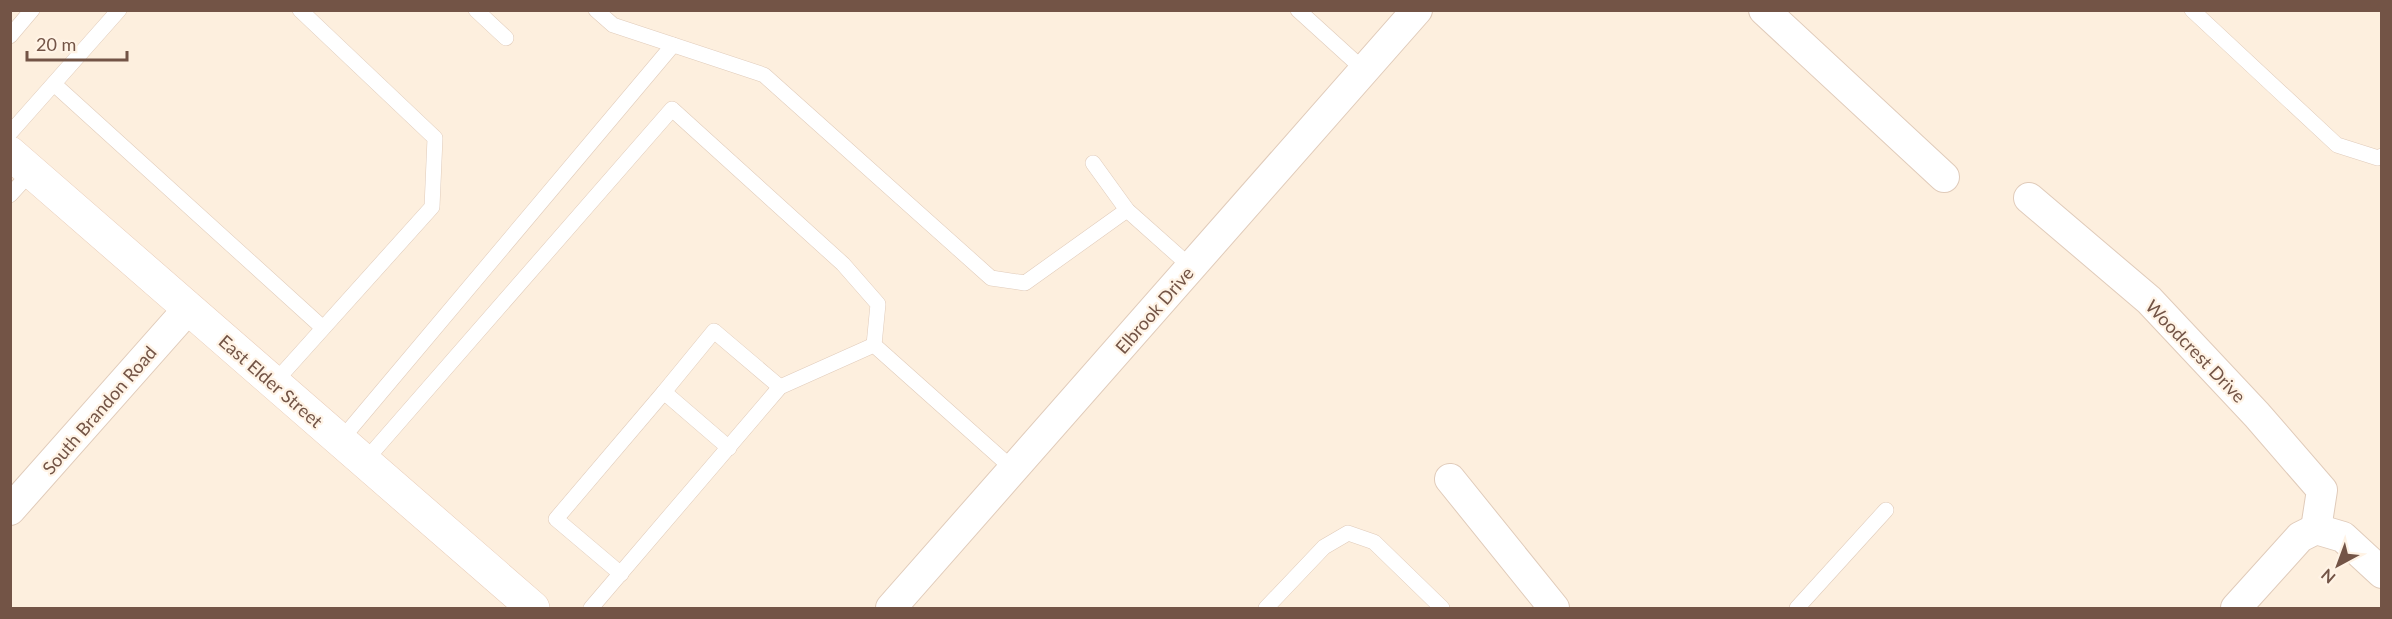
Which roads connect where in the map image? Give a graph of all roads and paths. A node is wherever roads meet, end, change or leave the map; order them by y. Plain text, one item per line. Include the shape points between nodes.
1 (32, 10) edge
2 (118, 10) edge
3 (300, 10) edge
4 (476, 10) edge
5 (596, 10) edge
6 (1298, 10) edge
7 (1417, 10) edge
8 (1764, 10) edge
9 (2192, 10) edge
10 (12, 31) edge
11 (506, 38) dead end
12 (673, 45) junction
13 (1364, 70) junction
14 (54, 84) junction
15 (10, 133) edge
16 (2382, 156) edge
17 (1093, 162) dead end
18 (18, 173) edge
19 (1944, 177) dead end
20 (2028, 198) dead end
21 (1127, 210) junction
22 (1191, 267) junction
23 (188, 309) junction
24 (323, 328) junction
25 (874, 345) junction
26 (273, 384) junction
27 (780, 387) junction
28 (664, 392) junction
29 (340, 441) junction
30 (729, 448) junction
31 (364, 462) junction
32 (1013, 469) junction
33 (1450, 479) dead end
34 (10, 510) edge
35 (1886, 510) dead end
36 (2316, 529) junction
37 (2382, 573) edge
38 (621, 574) junction
39 (534, 609) edge
40 (591, 609) edge
41 (891, 609) edge
42 (1266, 609) edge
43 (1442, 609) edge
44 (1554, 609) edge
45 (1797, 609) edge
46 (2236, 609) edge

1 - 10 lane
2 - 14 lane
3 - 24 lane via 435,138 432,207
4 - 11 lane
5 - 12 lane via 613,25
6 - 13 lane
7 - 13 street, Elbrook Drive
8 - 19 street
9 - 16 lane via 2337,145
12 - 21 lane via 764,75 991,278 1025,282
12 - 29 lane
13 - 22 street, Elbrook Drive
14 - 15 lane
14 - 24 lane
17 - 21 lane
18 - 23 street, East Elder Street
20 - 36 street, Woodcrest Drive via 2149,300 2257,415 2322,490
21 - 22 lane
22 - 32 street, Elbrook Drive
23 - 26 street, East Elder Street
23 - 34 street, South Brandon Road
24 - 26 lane
25 - 27 lane
25 - 31 lane via 878,304 843,264 672,110
25 - 32 lane
26 - 29 street, East Elder Street
27 - 28 lane via 714,331
27 - 30 lane
28 - 30 lane
28 - 38 lane via 556,519
29 - 31 street, East Elder Street
30 - 38 lane
31 - 39 street, East Elder Street
32 - 41 street, Elbrook Drive
33 - 44 street
35 - 45 lane
36 - 37 street via 2343,537
36 - 46 street via 2300,537
38 - 40 lane
42 - 43 lane via 1324,547 1348,533 1374,542

